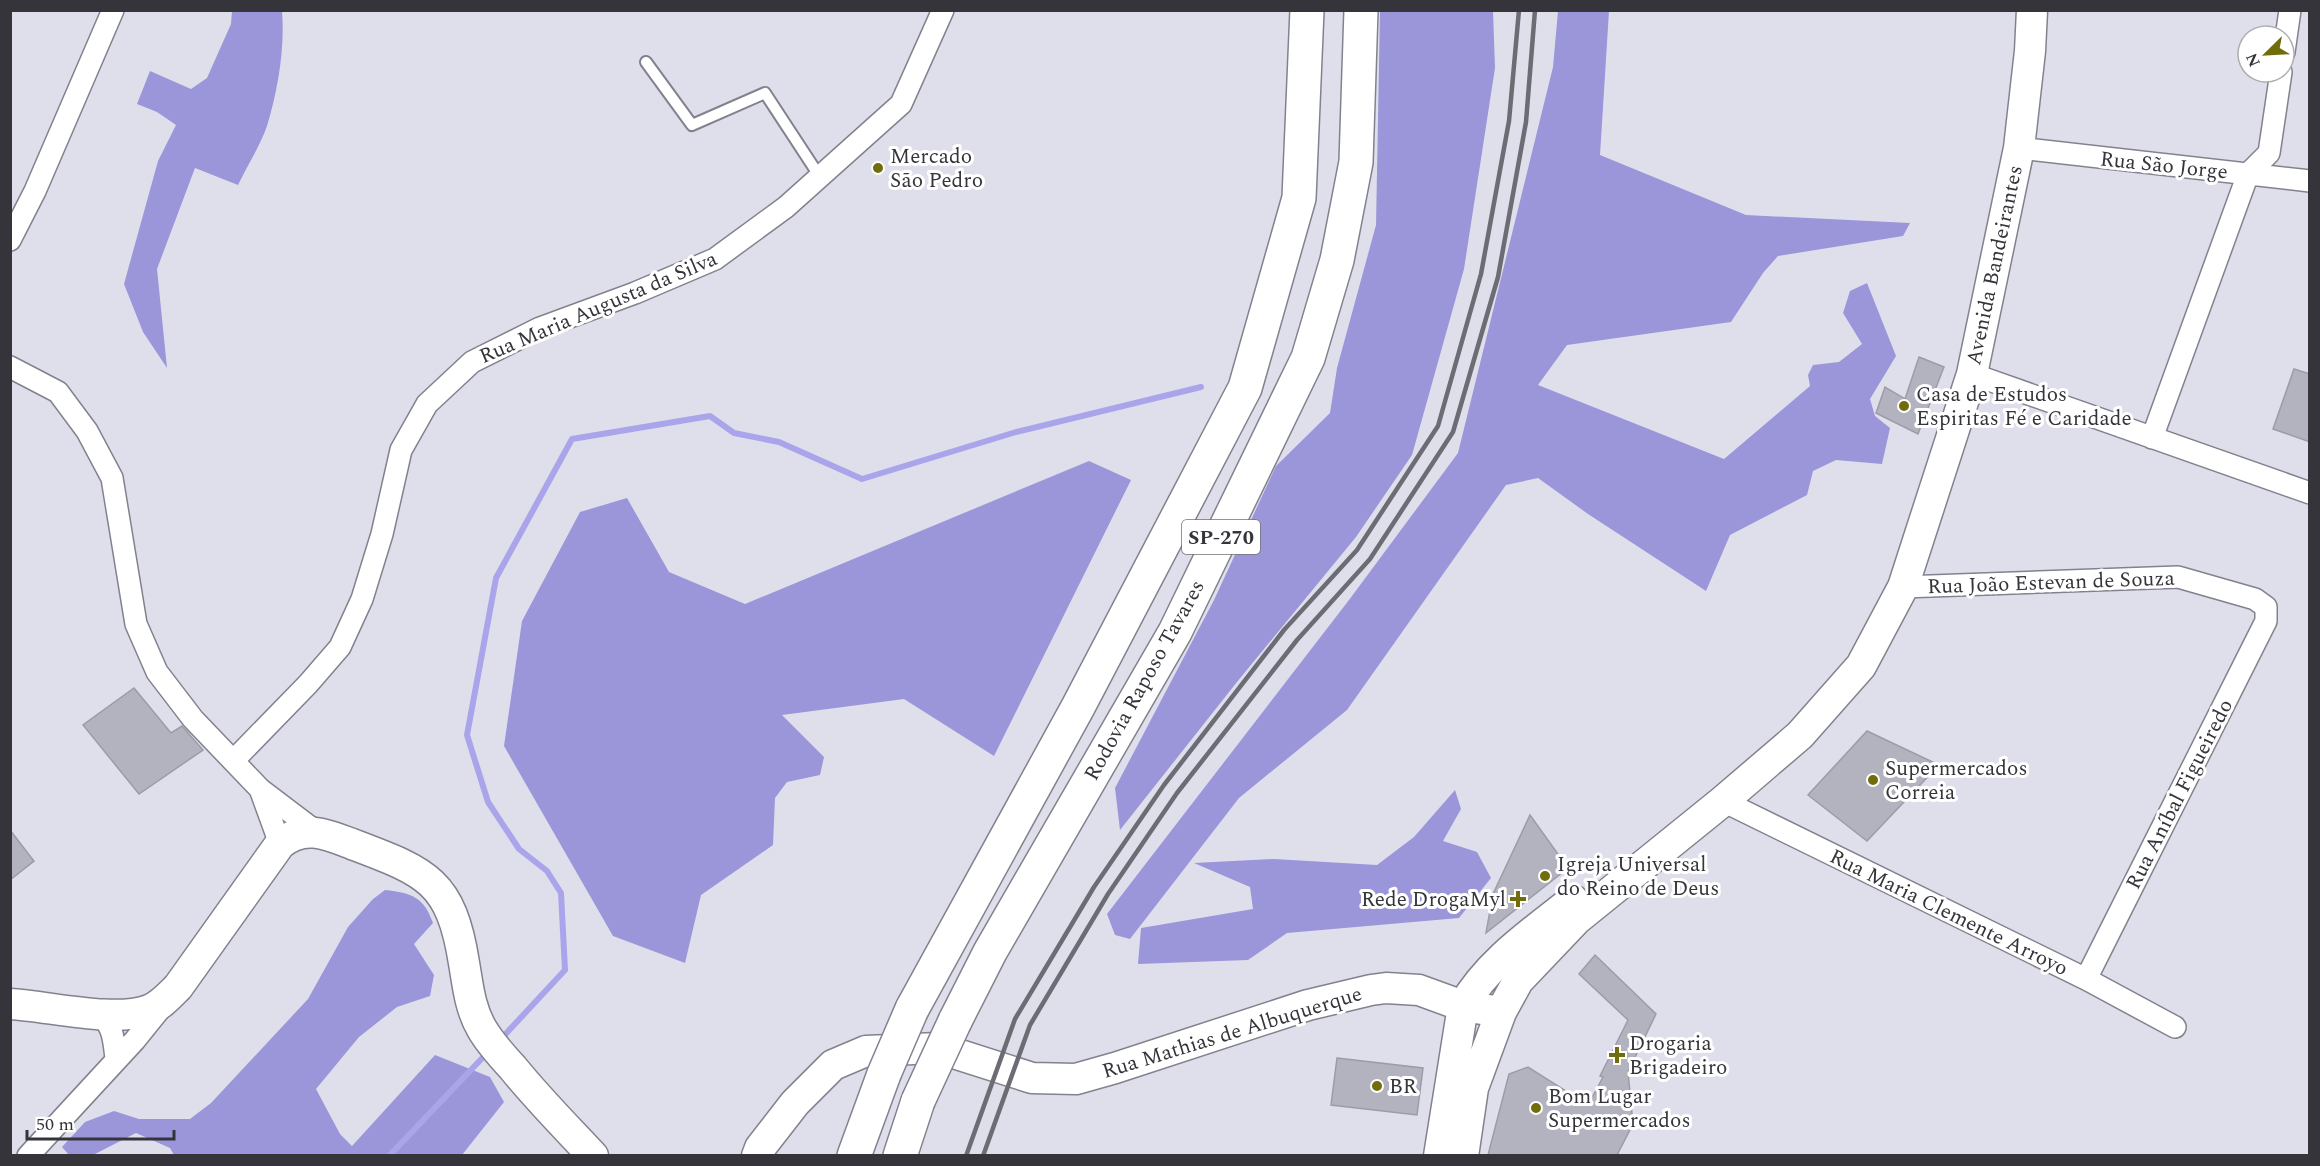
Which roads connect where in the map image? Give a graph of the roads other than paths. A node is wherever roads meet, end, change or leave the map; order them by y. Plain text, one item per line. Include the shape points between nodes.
1 (101, 10) edge
2 (113, 10) edge
3 (943, 10) edge
4 (1306, 10) edge
5 (1362, 10) edge
6 (2032, 10) edge
7 (646, 62) dead end
8 (2279, 84) edge
9 (2019, 148) junction
10 (2248, 174) junction
11 (820, 177) junction
12 (2310, 181) edge
13 (25, 208) junction
14 (10, 240) edge
15 (10, 367) edge
16 (1972, 374) junction
17 (2152, 438) junction
18 (2308, 487) edge
19 (1903, 586) junction
20 (2266, 607) joint
21 (234, 760) junction
22 (260, 789) junction
23 (1723, 801) junction
24 (318, 833) junction
25 (280, 844) junction
26 (2086, 980) junction
27 (10, 1004) edge
28 (1463, 1006) junction
29 (93, 1012) junction
30 (1501, 1012) junction
31 (133, 1022) junction
32 (2175, 1027) dead end
33 (116, 1059) junction
34 (28, 1155) edge
35 (593, 1155) edge
36 (757, 1155) edge
37 (854, 1155) edge
38 (900, 1155) edge
39 (1439, 1155) edge
40 (1464, 1155) edge

1 - 13 street via 24,189
2 - 13 street
3 - 11 street, Rua Maria Augusta da Silva via 901,104
4 - 37 highway, SP-270, bridge via 1299,198 1245,388 1078,707 912,1009
5 - 38 highway, Rodovia Raposo Tavares / SP-270, bridge via 1356,162 1337,260 1308,358 1175,632 990,951 918,1101
6 - 9 main road, Avenida Bandeirantes
7 - 11 lane via 692,125 765,93
8 - 10 street via 2269,153
9 - 10 street, Rua São Jorge
9 - 16 main road, Avenida Bandeirantes
10 - 12 street, Rua São Jorge
10 - 17 street
11 - 21 street, Rua Maria Augusta da Silva via 714,260 540,328 472,362 427,404 402,450 362,599 340,647
13 - 14 street
15 - 21 street via 58,392 87,431 112,478 136,624 145,647 175,697
16 - 17 street
16 - 19 main road, Avenida Bandeirantes
17 - 18 street
19 - 20 street, Rua João Estevan de Souza via 2178,577 2255,599
19 - 23 main road, Avenida Bandeirantes via 1861,666 1800,735
20 - 26 street, Rua Aníbal Figueiredo via 2266,621
21 - 22 street
22 - 24 street
22 - 25 street
23 - 26 street, Rua Maria Clemente Arroyo
23 - 28 main road, Avenida Bandeirantes via 1615,866 1510,950 1474,987
23 - 30 main road, Avenida Bandeirantes via 1576,919 1518,981
24 - 25 main road via 290,836
24 - 35 main road via 405,866 431,881 441,892 454,919 472,1007 483,1031 537,1098
25 - 31 main road via 169,997
26 - 32 street, Rua Maria Clemente Arroyo
27 - 29 main road
28 - 30 main road, Rua Mathias de Albuquerque
28 - 36 main road, Rua Mathias de Albuquerque via 1419,990 1371,990 1308,1005 1076,1079 1032,1078 938,1048 866,1052 833,1065 795,1103
28 - 39 main road, Avenida Bandeirantes
29 - 31 main road
29 - 33 street via 108,1024
30 - 40 main road, Avenida Bandeirantes via 1473,1088
31 - 33 street
33 - 34 street

